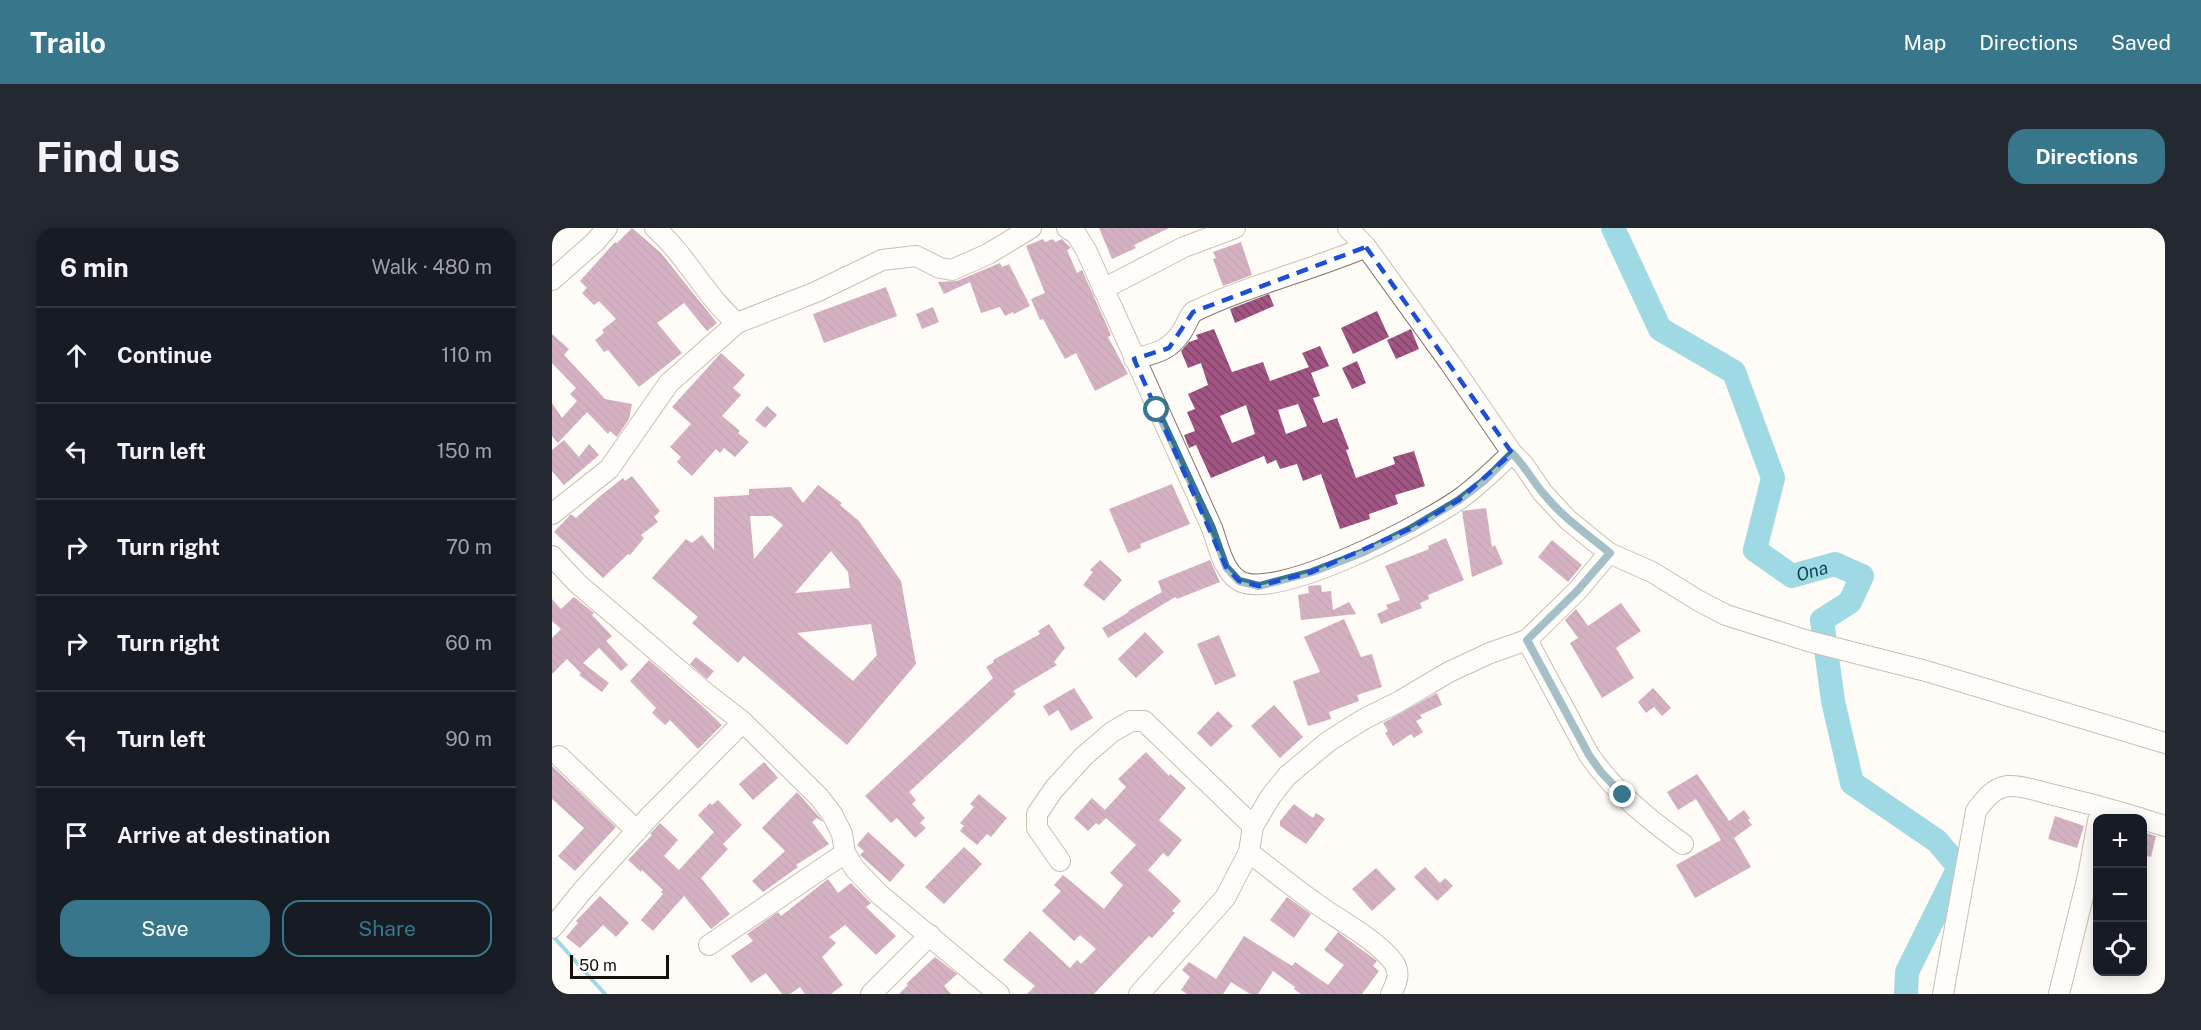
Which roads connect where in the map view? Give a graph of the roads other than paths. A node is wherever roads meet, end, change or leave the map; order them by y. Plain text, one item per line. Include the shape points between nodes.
1 (608, 228) edge
2 (655, 228) edge
3 (1031, 228) edge
4 (1067, 228) edge
5 (1235, 228) edge
6 (1348, 228) edge
7 (1366, 247) junction
8 (552, 280) edge
9 (1103, 289) junction
10 (737, 324) junction
11 (1134, 359) junction
12 (1512, 453) junction
13 (552, 514) edge
14 (1610, 553) junction
15 (552, 556) edge
16 (1527, 640) junction
17 (743, 722) junction
18 (2165, 743) edge
19 (559, 756) dead end
20 (2095, 814) edge
21 (2147, 821) edge
22 (1253, 826) junction
23 (2165, 826) edge
24 (637, 831) junction
25 (1683, 844) dead end
26 (2093, 846) edge
27 (1249, 852) junction
28 (845, 853) junction
29 (1060, 861) dead end
30 (552, 928) edge
31 (930, 935) junction
32 (708, 945) dead end
33 (871, 994) edge
34 (999, 994) edge
35 (1139, 994) edge
36 (1391, 994) edge
37 (1943, 994) edge
38 (2059, 994) edge

1 - 8 street
2 - 10 street
3 - 10 street via 952,270 916,256 882,261
4 - 9 street via 1086,250
5 - 9 street via 1184,247
6 - 7 street
7 - 11 street via 1211,303 1187,318 1183,331 1169,348
7 - 12 street
9 - 11 street
10 - 13 street via 669,383 609,469
11 - 12 street via 1226,567 1239,581 1259,586 1312,572 1412,528 1459,500
12 - 14 street via 1568,520
14 - 16 street
14 - 18 street via 1652,572 1726,615
15 - 17 street via 603,606
16 - 22 street via 1449,672 1329,741 1287,776
16 - 25 street via 1601,772 1637,808
17 - 24 street
17 - 28 street via 819,797 838,824
19 - 24 street
20 - 37 street via 2022,787 1995,790 1985,798 1976,811
21 - 23 street
22 - 27 street
22 - 29 street via 1144,721 1131,721 1084,756 1037,814 1037,828
24 - 30 street
26 - 38 street
27 - 35 street via 1225,898
27 - 36 street via 1388,957 1398,975
28 - 31 street via 879,894
28 - 32 street
31 - 33 street
31 - 34 street

